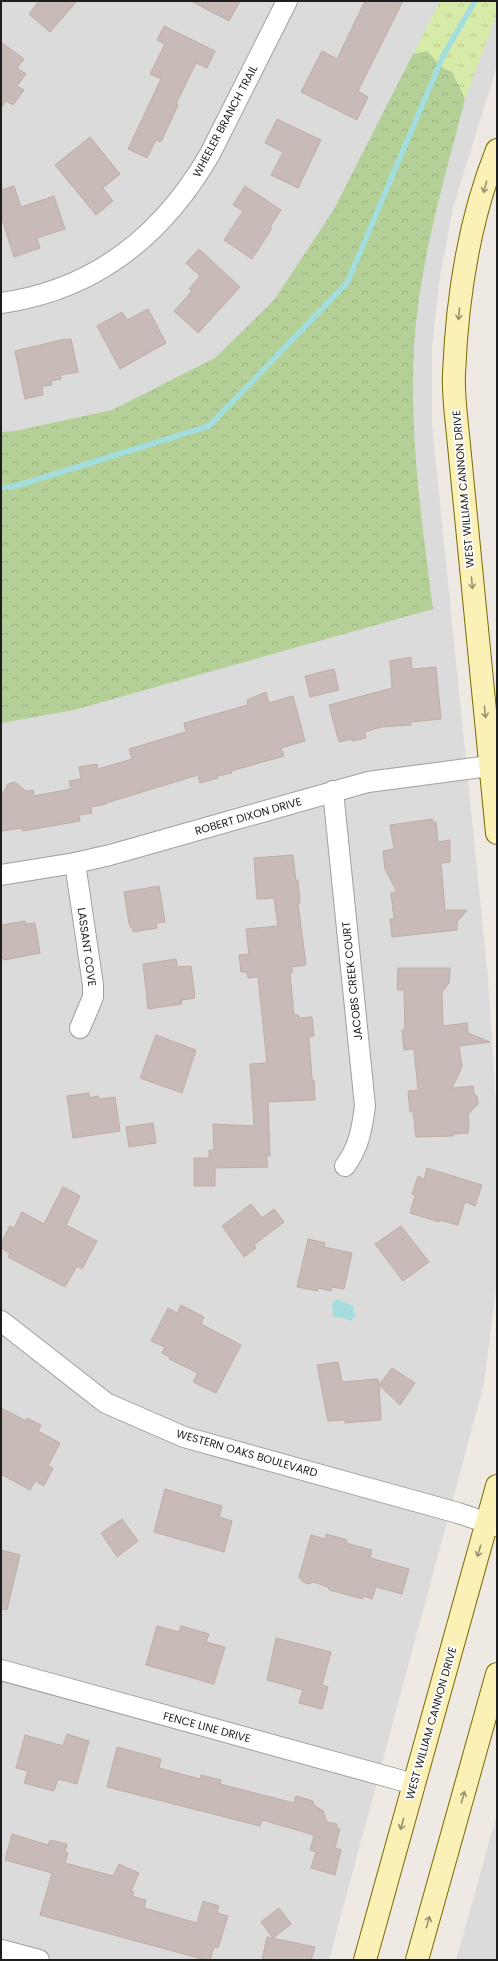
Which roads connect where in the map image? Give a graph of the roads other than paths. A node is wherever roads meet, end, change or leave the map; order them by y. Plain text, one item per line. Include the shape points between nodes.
1 (287, 1) edge
2 (497, 150) edge
3 (1, 303) edge
4 (493, 765) edge
5 (333, 791) junction
6 (497, 833) edge
7 (75, 863) junction
8 (1, 875) edge
9 (80, 1028) dead end
10 (345, 1166) dead end
11 (1, 1321) edge
12 (497, 1486) edge
13 (492, 1524) edge
14 (1, 1670) edge
15 (497, 1674) edge
16 (414, 1784) junction
17 (1, 1950) edge
18 (39, 1960) edge
19 (365, 1960) edge
20 (417, 1960) edge

1 - 3 street, WHEELER BRANCH TRAIL via 210,154 190,187 170,212 149,234 123,255 78,281 33,297
2 -> 4 main road, WEST WILLIAM CANNON DRIVE via 470,240 460,304 454,376 458,443
4 - 5 street, ROBERT DIXON DRIVE via 368,782
4 - 6 main road, WEST WILLIAM CANNON DRIVE
5 - 7 street, ROBERT DIXON DRIVE via 143,847
5 - 10 street, JACOBS CREEK COURT via 365,1106 362,1131 354,1153
7 - 8 street, ROBERT DIXON DRIVE
7 - 9 street, LASSANT COVE via 94,986 93,997
11 - 13 street, WESTERN OAKS BOULEVARD via 106,1403 152,1424 184,1437 458,1512
12 - 13 main road, WEST WILLIAM CANNON DRIVE
13 -> 16 main road, WEST WILLIAM CANNON DRIVE
14 - 16 street, FENCE LINE DRIVE
20 -> 15 main road
16 -> 19 main road, WEST WILLIAM CANNON DRIVE
17 - 18 street

